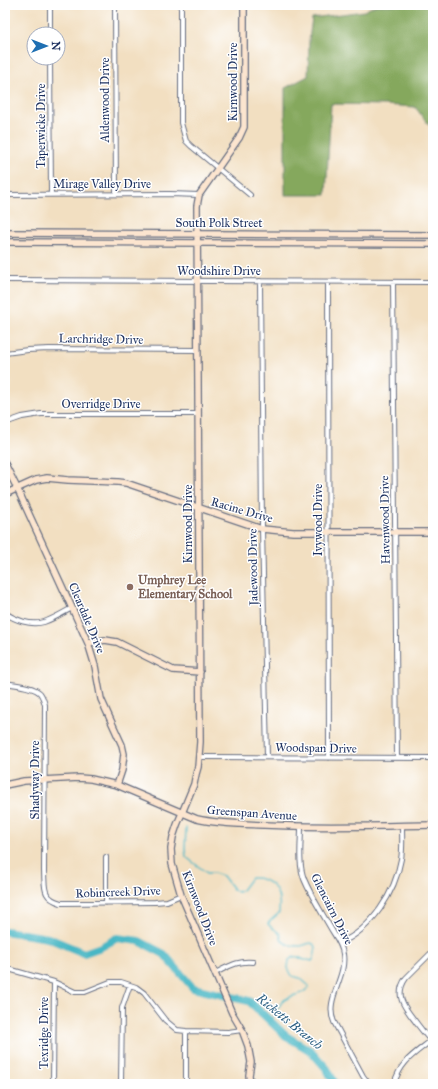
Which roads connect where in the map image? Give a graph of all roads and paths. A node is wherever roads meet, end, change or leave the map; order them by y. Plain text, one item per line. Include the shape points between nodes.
1 (50, 5) edge
2 (115, 5) edge
3 (181, 5) edge
4 (244, 5) edge
5 (50, 26) edge
6 (50, 66) edge
7 (217, 169) junction
8 (51, 194) junction
9 (116, 194) junction
10 (5, 195) edge
11 (199, 195) junction
12 (250, 195) dead end
13 (5, 233) edge
14 (197, 234) junction
15 (318, 235) junction
16 (433, 235) edge
17 (5, 242) edge
18 (197, 243) junction
19 (317, 244) junction
20 (433, 244) edge
21 (5, 280) edge
22 (197, 281) junction
23 (260, 281) junction
24 (328, 282) junction
25 (393, 282) junction
26 (433, 282) edge
27 (198, 350) junction
28 (5, 353) edge
29 (198, 414) junction
30 (5, 423) edge
31 (5, 464) edge
32 (17, 488) junction
33 (5, 494) edge
34 (199, 508) junction
35 (262, 529) junction
36 (328, 532) junction
37 (395, 532) junction
38 (433, 532) edge
39 (72, 608) junction
40 (5, 613) edge
41 (88, 643) junction
42 (200, 672) junction
43 (5, 683) edge
44 (199, 757) junction
45 (267, 757) junction
46 (329, 758) junction
47 (397, 758) junction
48 (433, 758) edge
49 (45, 780) junction
50 (5, 785) edge
51 (117, 785) junction
52 (182, 813) junction
53 (433, 825) edge
54 (402, 826) junction
55 (301, 827) junction
56 (106, 857) dead end
57 (181, 895) junction
58 (54, 902) joint
59 (106, 903) junction
60 (340, 943) junction
61 (433, 951) edge
62 (253, 962) dead end
63 (5, 968) edge
64 (215, 973) junction
65 (54, 982) junction
66 (130, 985) junction
67 (242, 1030) junction
68 (186, 1031) junction
69 (432, 1040) edge
70 (53, 1084) edge
71 (121, 1084) edge
72 (186, 1084) edge
73 (250, 1084) edge
74 (369, 1084) edge
75 (394, 1084) edge

1 - 5 street
2 - 9 street, Aldenwood Drive
3 - 7 street via 181,123 186,141
4 - 7 street, Kirnwood Drive via 244,127 240,138
6 - 8 street, Taperwicke Drive
7 - 11 street, Kirnwood Drive
7 - 12 street
8 - 9 street, Mirage Valley Drive
8 - 10 street, Mirage Valley Drive
9 - 11 street, Mirage Valley Drive
11 - 14 street, Kirnwood Drive
13 - 14 street, South Polk Street
14 - 15 street, South Polk Street
14 - 18 street, Kirnwood Drive
15 - 16 street, South Polk Street
15 - 19 street
17 - 18 street, South Polk Street
18 - 19 street, South Polk Street
18 - 22 street, Kirnwood Drive
19 - 20 street, South Polk Street
21 - 22 street, Woodshire Drive
22 - 23 street, Woodshire Drive
22 - 27 street, Kirnwood Drive
23 - 24 street, Woodshire Drive
23 - 35 street, Jadewood Drive
24 - 25 street, Woodshire Drive
24 - 36 street, Ivywood Drive
25 - 26 street, Woodshire Drive
25 - 37 street, Havenwood Drive
27 - 28 street, Larchridge Drive via 60,348
27 - 29 street, Kirnwood Drive
29 - 30 street, Overridge Drive via 41,414
29 - 34 street, Kirnwood Drive
31 - 32 street, Cleardale Drive
32 - 33 street, Racine Drive
32 - 34 street, Racine Drive via 47,478 118,482
32 - 39 street, Cleardale Drive
34 - 35 street, Racine Drive
34 - 42 street, Kirnwood Drive
35 - 36 street, Racine Drive
35 - 45 street, Jadewood Drive
36 - 37 street, Racine Drive
36 - 46 street, Ivywood Drive
37 - 38 street, Racine Drive
37 - 47 street, Havenwood Drive
39 - 40 street via 38,623 17,620
39 - 41 street, Cleardale Drive
41 - 42 street via 106,640 117,642 173,670
41 - 51 street, Cleardale Drive via 101,699 124,754
42 - 44 street, Kirnwood Drive
43 - 49 street, Shadyway Drive via 36,690 44,699
44 - 45 street, Woodspan Drive
44 - 52 street, Kirnwood Drive via 194,784
45 - 46 street, Woodspan Drive
46 - 47 street, Woodspan Drive
47 - 48 street, Woodspan Drive
49 - 50 street, Greenspan Avenue
49 - 51 street, Greenspan Avenue via 79,778
49 - 58 street, Shadyway Drive via 45,889
51 - 52 street, Greenspan Avenue
52 - 55 street, Greenspan Avenue via 197,819 230,824
52 - 57 street, Kirnwood Drive via 171,849 172,864
53 - 54 street, Greenspan Avenue
54 - 55 street, Greenspan Avenue
54 - 60 street via 400,860 389,894 362,929
55 - 60 street, Glencairn Drive via 301,865 304,878
56 - 59 street
57 - 59 street, Robincreek Drive via 167,901
57 - 64 street, Kirnwood Drive
58 - 59 street, Robincreek Drive
60 - 74 street, Glencairn Drive via 344,962 334,993 331,1015
61 - 69 street via 402,983 400,993 406,1009
62 - 64 street via 238,962
63 - 65 street
64 - 67 street, Kirnwood Drive
65 - 66 street via 75,992 84,992 110,982
65 - 70 street, Texridge Drive
66 - 68 street via 144,993 165,1020 177,1030
66 - 71 street via 122,1008
67 - 68 street
67 - 73 street, Kirnwood Drive via 251,1062
68 - 72 street
69 - 75 street via 404,1063

